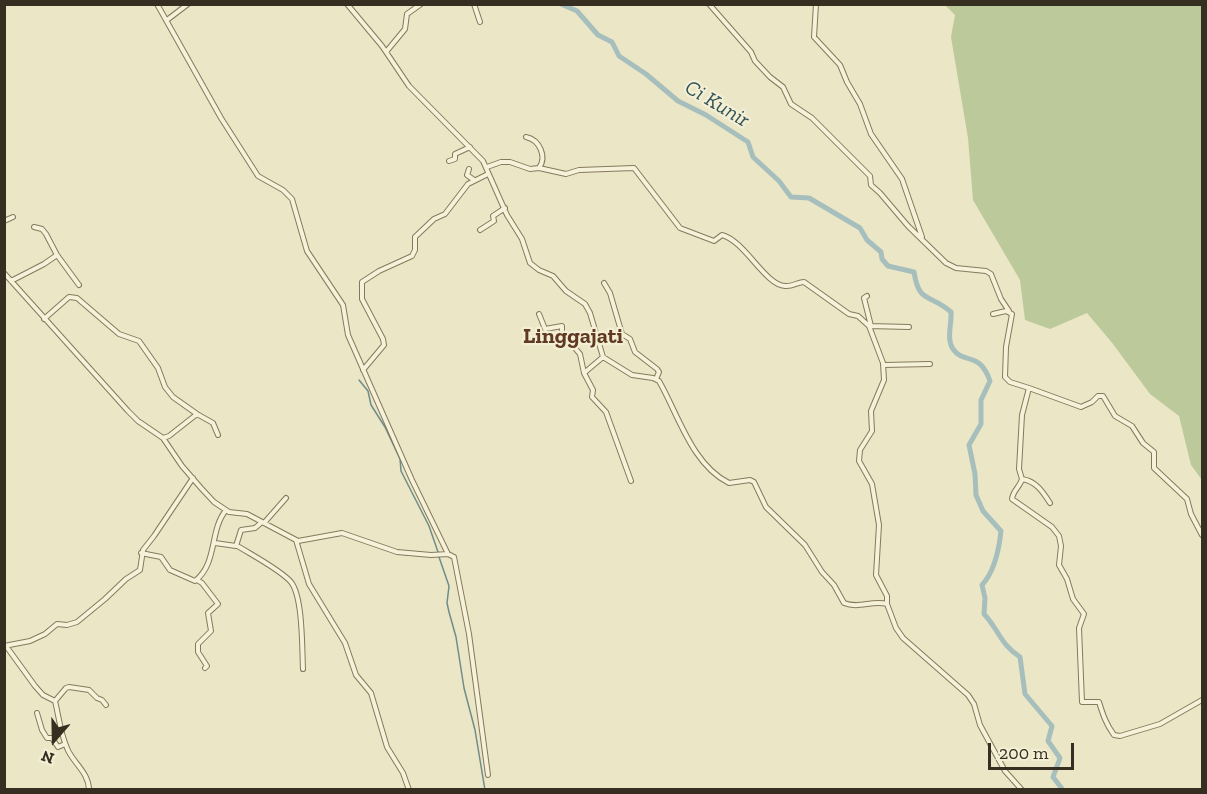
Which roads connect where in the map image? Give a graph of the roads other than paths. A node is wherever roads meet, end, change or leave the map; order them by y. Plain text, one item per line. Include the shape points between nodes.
1 (157, 4) edge
2 (188, 4) edge
3 (347, 4) edge
4 (421, 4) edge
5 (474, 4) edge
6 (710, 4) edge
7 (816, 4) edge
8 (166, 21) junction
9 (480, 22) dead end
10 (386, 52) junction
11 (526, 138) dead end
12 (470, 147) junction
13 (449, 161) dead end
14 (487, 167) junction
15 (539, 168) junction
16 (469, 169) dead end
17 (489, 174) junction
18 (474, 180) junction
19 (505, 208) junction
20 (13, 217) dead end
21 (4, 221) edge
22 (34, 227) dead end
23 (480, 230) dead end
24 (922, 238) junction
25 (57, 255) junction
26 (4, 273) edge
27 (11, 280) junction
28 (604, 283) dead end
29 (79, 285) dead end
30 (867, 296) dead end
31 (1009, 311) junction
32 (538, 314) dead end
33 (993, 314) dead end
34 (44, 319) junction
35 (870, 326) junction
36 (909, 327) dead end
37 (603, 357) junction
38 (930, 364) dead end
39 (884, 365) junction
40 (363, 370) junction
41 (584, 373) junction
42 (656, 379) junction
43 (1029, 388) junction
44 (197, 414) junction
45 (218, 435) dead end
46 (164, 438) junction
47 (193, 478) junction
48 (1022, 479) junction
49 (631, 481) dead end
50 (286, 498) dead end
51 (1050, 503) dead end
52 (226, 510) junction
53 (263, 523) junction
54 (1203, 535) edge
55 (296, 540) junction
56 (215, 543) junction
57 (237, 545) junction
58 (141, 553) junction
59 (448, 554) junction
60 (197, 580) junction
61 (887, 604) junction
62 (5, 646) edge
63 (205, 668) dead end
64 (303, 669) dead end
65 (1203, 700) edge
66 (55, 701) junction
67 (106, 705) dead end
68 (38, 713) dead end
69 (65, 744) junction
70 (488, 775) dead end
71 (89, 789) edge
72 (409, 789) edge
73 (1022, 789) edge

1 - 8 street
2 - 8 street
3 - 10 street
4 - 10 street via 407,14 405,29
5 - 9 street
6 - 24 street via 762,69 783,87 792,105 812,118 870,176 871,185
7 - 24 street via 814,37 840,65 871,134 903,179
8 - 40 street via 258,176 292,199 307,251 343,305 347,332
10 - 12 street via 409,86
11 - 15 street via 536,142 541,150 543,162
12 - 13 street
12 - 14 street
14 - 15 street via 506,162 530,170
14 - 17 street
15 - 35 street via 568,174 634,168 680,228 714,240 724,235 775,282 787,286 804,282
16 - 18 street via 467,175
17 - 18 street
17 - 19 street
18 - 40 street via 445,214 415,237 412,256 362,282 362,299 384,345
19 - 23 street
19 - 37 street via 530,263 554,276 588,308
20 - 21 street
22 - 25 street via 44,231
24 - 31 street via 951,266 991,274
25 - 27 street
25 - 29 street
26 - 27 street
27 - 34 street
28 - 42 street via 622,334 630,339 635,352 657,369
30 - 35 street via 864,303
31 - 33 street
31 - 43 street via 1012,318 1005,377
32 - 41 street via 545,329 562,327 562,333 580,354
34 - 44 street via 69,297 77,298 119,334 138,340 165,387
34 - 46 street via 138,421
35 - 36 street
35 - 39 street
37 - 41 street
37 - 42 street via 632,375
38 - 39 street
39 - 61 street via 884,381 871,411 872,431 860,450 859,461 872,484 879,525 876,573
40 - 59 street
41 - 49 street via 594,390 592,397 607,414
42 - 61 street via 684,434 708,466 729,483 754,482 766,507 805,545 841,601 857,607
43 - 48 street via 1022,415
43 - 54 street via 1081,407 1103,396 1115,416 1132,426 1154,452 1154,468 1187,500
44 - 45 street via 213,423
44 - 46 street
46 - 47 street
47 - 52 street
47 - 58 street
48 - 51 street via 1037,485
48 - 65 street via 1012,499 1059,536 1059,566 1084,614 1079,628 1082,702 1099,702 1108,726 1114,735 1120,736 1160,724
50 - 53 street
52 - 53 street via 247,514
52 - 56 street via 219,520
53 - 55 street
53 - 57 street via 241,530
55 - 59 street via 342,533 397,552
55 - 72 street via 309,584 345,644 356,675 371,693 387,747
56 - 57 street
56 - 60 street
57 - 64 street via 292,583 300,615
58 - 60 street via 161,557 170,570
58 - 62 street via 140,570 77,622 57,624 30,641
59 - 70 street via 455,560 465,611
60 - 63 street via 218,604 208,613 211,631 198,644
61 - 73 street via 903,638 968,695 1005,771
62 - 66 street via 43,695
66 - 67 street via 68,687 90,690
66 - 69 street
68 - 69 street via 47,738 52,738 58,747
69 - 71 street

